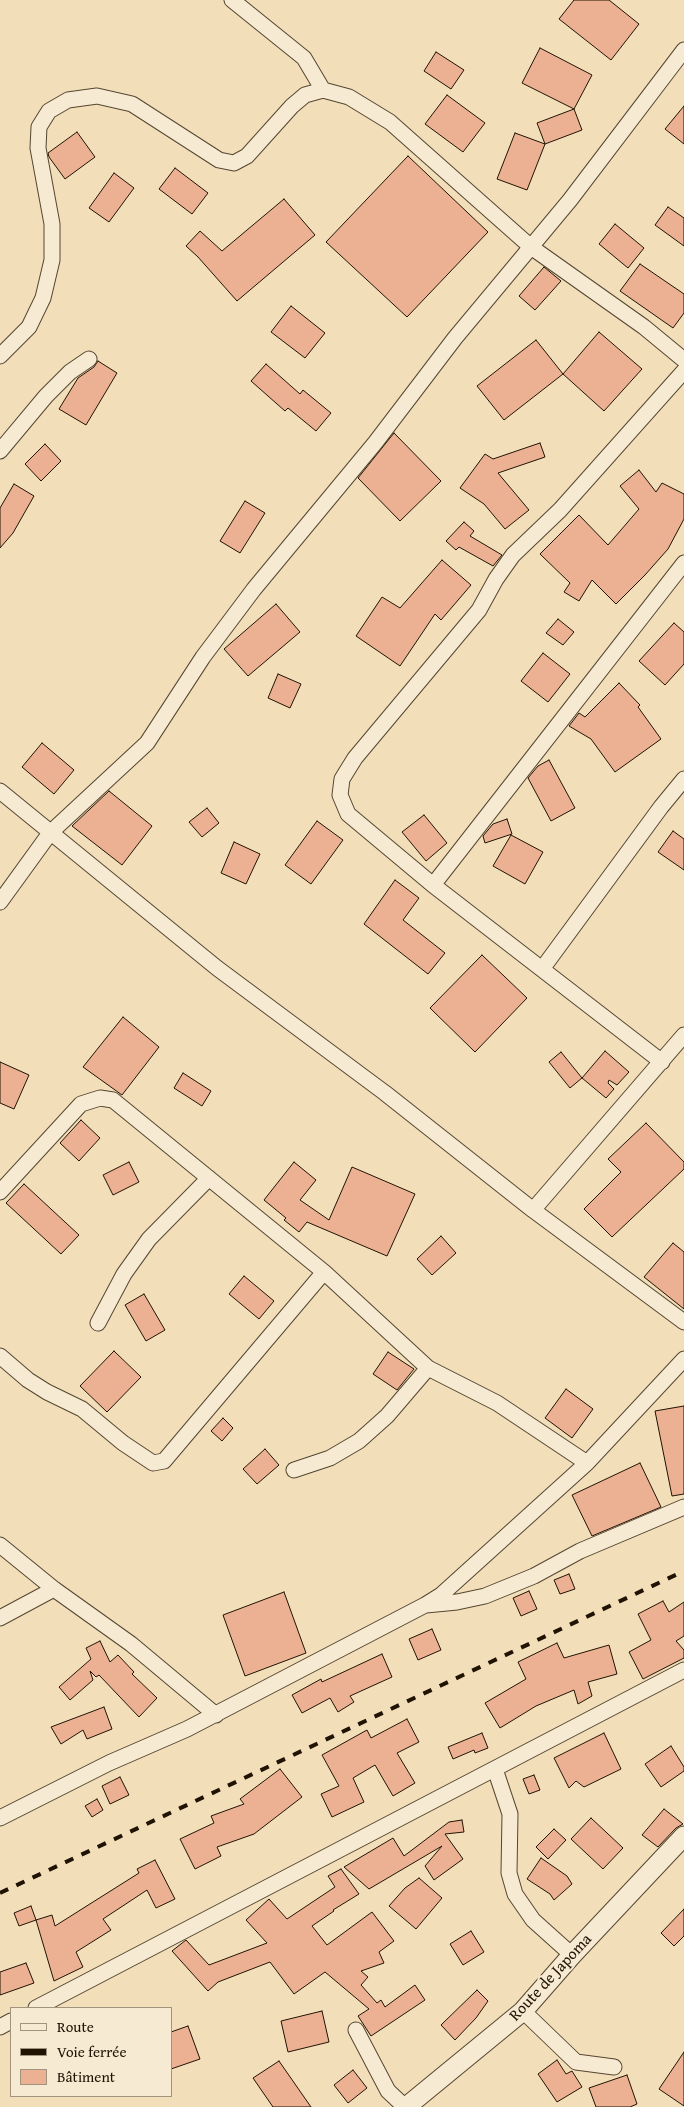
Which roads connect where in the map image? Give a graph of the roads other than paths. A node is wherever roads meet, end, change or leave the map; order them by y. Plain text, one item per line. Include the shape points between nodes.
1 (232, 0) edge
2 (684, 50) edge
3 (323, 90) junction
4 (531, 247) junction
5 (682, 354) edge
6 (0, 356) edge
7 (89, 359) dead end
8 (684, 370) edge
9 (0, 451) edge
10 (684, 564) edge
11 (684, 779) edge
12 (0, 792) edge
13 (50, 833) junction
14 (433, 885) junction
15 (0, 902) edge
16 (542, 969) junction
17 (684, 1035) edge
18 (662, 1062) junction
19 (209, 1178) junction
20 (0, 1192) edge
21 (533, 1210) junction
22 (324, 1272) junction
23 (684, 1322) edge
24 (98, 1323) dead end
25 (0, 1356) edge
26 (684, 1359) edge
27 (428, 1368) junction
28 (587, 1464) junction
29 (294, 1470) dead end
30 (684, 1507) edge
31 (0, 1545) edge
32 (54, 1589) junction
33 (425, 1605) junction
34 (0, 1618) edge
35 (684, 1670) edge
36 (216, 1715) junction
37 (495, 1769) junction
38 (0, 1818) edge
39 (681, 1844) edge
40 (572, 1955) junction
41 (38, 2007) edge
42 (523, 2012) junction
43 (356, 2030) dead end
44 (614, 2067) dead end
45 (406, 2107) edge

1 - 3 street via 304,58
2 - 4 street
3 - 4 street via 349,97 390,122
3 - 6 street via 298,100 247,156 234,162 218,160 132,104 98,96 68,100 49,111 39,127 38,148 52,224 52,260 43,298 29,327
4 - 5 street
4 - 13 street via 254,589 203,657 147,743
7 - 9 street via 70,372 46,396
8 - 14 street via 560,510 513,555 479,610 355,758 342,779 340,795 348,814
10 - 14 street
11 - 16 street
12 - 13 street
13 - 15 street
13 - 21 street via 217,968 385,1093
14 - 16 street
16 - 18 street
17 - 18 street
18 - 21 street
19 - 20 street via 113,1100 100,1098 82,1104
19 - 22 street
19 - 24 street via 149,1239 124,1274
21 - 23 street
22 - 25 street via 164,1461 153,1463 122,1443 82,1409 28,1380
22 - 27 street
26 - 28 street
27 - 28 street via 498,1403
27 - 29 street via 387,1416 359,1441 330,1458
28 - 33 street via 441,1595
30 - 33 street via 485,1596
31 - 32 street
32 - 34 street
32 - 36 street via 131,1644
33 - 36 street
35 - 37 street
36 - 38 street
37 - 40 street via 510,1814 509,1873 515,1894 533,1920
37 - 41 street
39 - 40 street, Route de Japoma
40 - 42 street, Route de Japoma
42 - 44 street via 576,2062
42 - 45 street, Route de Japoma
43 - 45 street via 388,2090

